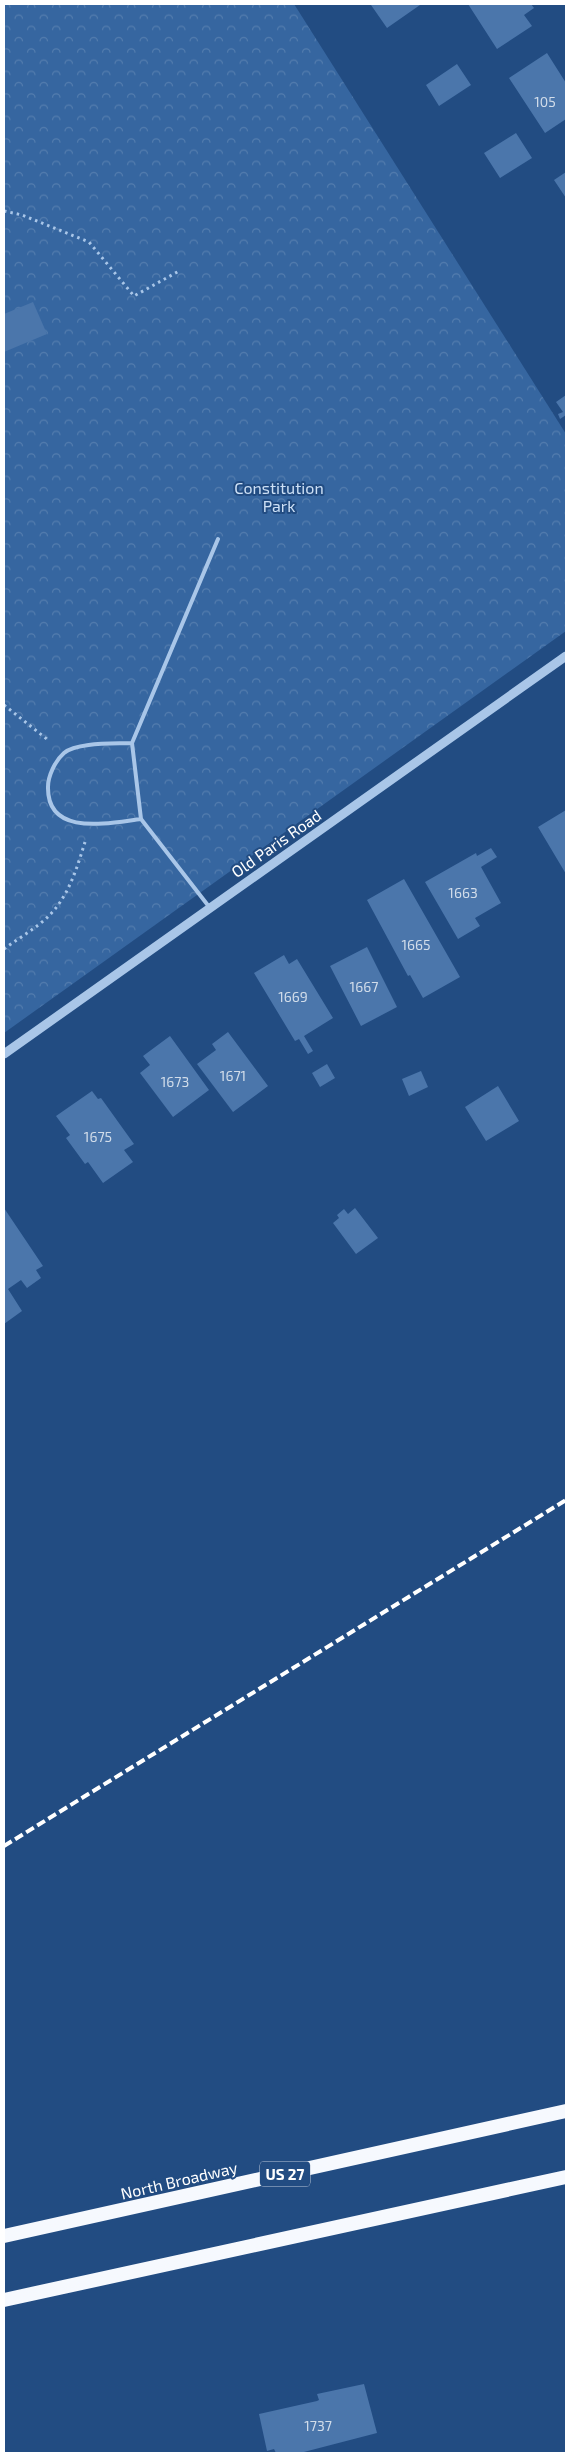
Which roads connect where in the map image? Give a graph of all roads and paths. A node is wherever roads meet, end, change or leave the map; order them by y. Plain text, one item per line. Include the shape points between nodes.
1 (4, 211) edge
2 (179, 271) dead end
3 (218, 539) dead end
4 (566, 656) edge
5 (4, 705) edge
6 (132, 743) junction
7 (64, 753) junction
8 (141, 819) junction
9 (90, 824) junction
10 (210, 908) junction
11 (4, 949) edge
12 (4, 1054) edge
13 (566, 2112) edge
14 (566, 2177) edge
15 (4, 2236) edge
16 (4, 2300) edge

1 - 2 path via 88,242 134,296
3 - 6 lane
4 - 10 street, Old Paris Road
5 - 7 path
6 - 7 lane via 81,746
6 - 8 lane
7 - 9 lane via 48,780 48,800 53,811 65,820
8 - 9 lane
8 - 10 lane
9 - 11 path via 73,879 58,905 43,922
10 - 12 street, Old Paris Road
13 - 15 highway, North Broadway / US 27
14 - 16 highway

